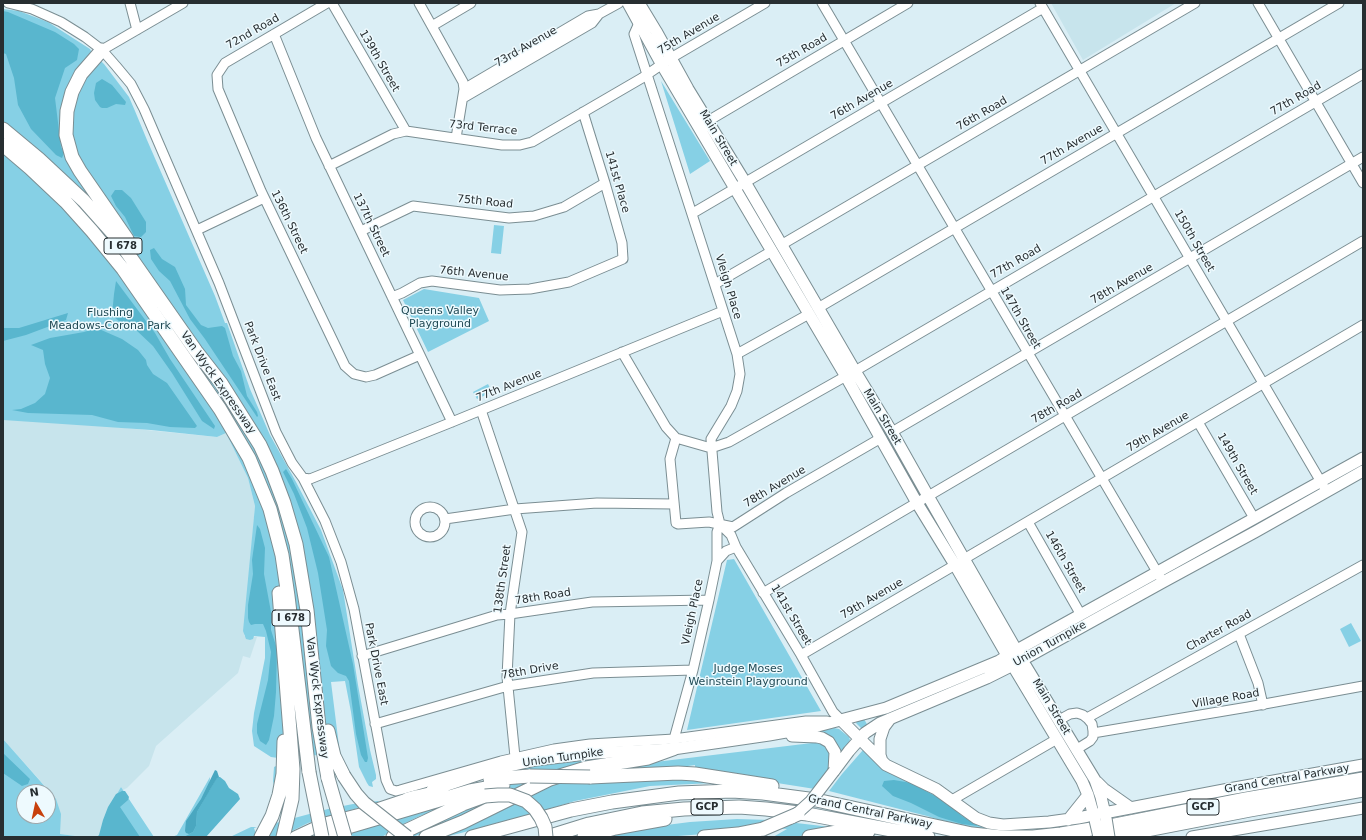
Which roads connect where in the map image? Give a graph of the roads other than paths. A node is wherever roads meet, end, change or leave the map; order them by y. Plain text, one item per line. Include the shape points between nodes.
1 (8, 3) edge
2 (130, 3) edge
3 (183, 3) edge
4 (327, 3) edge
5 (332, 3) edge
6 (419, 3) edge
7 (471, 3) edge
8 (619, 3) edge
9 (628, 3) edge
10 (639, 3) edge
11 (765, 3) edge
12 (822, 3) edge
13 (908, 3) edge
14 (1195, 3) edge
15 (1258, 3) edge
16 (1339, 3) edge
17 (1042, 5) edge
18 (639, 23) junction
19 (432, 26) junction
20 (137, 30) junction
21 (274, 34) junction
22 (1278, 38) junction
23 (844, 40) junction
24 (102, 50) junction
25 (666, 62) junction
26 (1080, 70) junction
27 (648, 74) junction
28 (1363, 74) edge
29 (217, 75) joint
30 (463, 93) junction
31 (1315, 101) junction
32 (881, 103) junction
33 (583, 112) junction
34 (708, 121) junction
35 (3, 129) edge
36 (406, 131) junction
37 (1117, 133) junction
38 (456, 138) junction
39 (3, 145) edge
40 (1363, 157) edge
41 (1352, 164) junction
42 (329, 166) junction
43 (918, 166) junction
44 (745, 182) junction
45 (605, 183) junction
46 (1363, 183) edge
47 (735, 188) junction
48 (1154, 196) junction
49 (264, 198) junction
50 (693, 213) junction
51 (954, 228) junction
52 (198, 230) junction
53 (361, 231) junction
54 (1363, 241) edge
55 (776, 248) junction
56 (1190, 258) junction
57 (623, 259) joint
58 (715, 284) junction
59 (991, 291) junction
60 (392, 297) junction
61 (723, 311) junction
62 (813, 311) junction
63 (1227, 321) junction
64 (1363, 325) edge
65 (622, 352) junction
66 (737, 354) junction
67 (1028, 354) junction
68 (420, 355) junction
69 (850, 373) junction
70 (220, 383) junction
71 (1264, 384) junction
72 (481, 410) junction
73 (1064, 416) junction
74 (452, 422) junction
75 (1198, 422) junction
76 (892, 432) junction
77 (676, 438) junction
78 (880, 438) junction
79 (712, 448) junction
80 (1363, 458) edge
81 (254, 468) junction
82 (1363, 470) edge
83 (303, 478) junction
84 (1101, 479) junction
85 (1321, 481) junction
86 (1326, 491) junction
87 (928, 496) junction
88 (917, 503) junction
89 (673, 504) junction
90 (515, 509) junction
91 (1254, 518) junction
92 (445, 519) dead end
93 (1028, 522) junction
94 (720, 524) junction
95 (736, 547) junction
96 (717, 561) junction
97 (960, 562) junction
98 (1363, 565) edge
99 (1160, 577) junction
100 (763, 593) junction
101 (709, 600) junction
102 (306, 610) junction
103 (510, 614) junction
104 (1081, 614) junction
105 (1239, 634) junction
106 (801, 655) junction
107 (362, 656) junction
108 (1015, 658) junction
109 (693, 670) junction
110 (508, 686) junction
111 (1363, 686) edge
112 (1263, 705) junction
113 (868, 713) junction
114 (1087, 718) junction
115 (890, 719) junction
116 (841, 720) junction
117 (1059, 720) junction
118 (375, 724) junction
119 (872, 728) junction
120 (1093, 733) junction
121 (769, 735) junction
122 (860, 739) junction
123 (1057, 739) junction
124 (674, 744) junction
125 (1077, 749) junction
126 (514, 757) junction
127 (882, 761) junction
128 (1363, 765) edge
129 (289, 768) junction
130 (834, 771) junction
131 (1363, 779) edge
132 (1095, 780) junction
133 (1363, 790) edge
134 (396, 791) joint
135 (1088, 795) junction
136 (1363, 797) edge
137 (408, 799) junction
138 (629, 799) junction
139 (952, 800) junction
140 (1283, 804) junction
141 (851, 807) junction
142 (1131, 808) junction
143 (1363, 808) edge
144 (798, 814) junction
145 (1100, 816) junction
146 (1068, 820) junction
147 (870, 826) junction
148 (760, 833) edge
149 (260, 837) edge
150 (283, 837) edge
151 (295, 837) edge
152 (322, 837) edge
153 (345, 837) edge
154 (393, 837) edge
155 (407, 837) edge
156 (426, 837) edge
157 (472, 837) edge
158 (508, 837) edge
159 (546, 837) edge
160 (553, 837) edge
161 (584, 837) edge
162 (704, 837) edge
163 (809, 837) edge
164 (927, 837) edge
165 (1099, 837) edge
166 (1110, 837) edge
167 (1192, 837) edge

1 - 24 street, Park Drive East via 61,22
2 - 20 street
3 - 20 street
4 - 21 street, 72nd Road
5 - 36 street, 139th Street
6 - 19 street
7 - 19 street
8 - 30 street, 73rd Avenue via 599,14 592,23
9 - 18 main road, Main Street
10 - 25 main road, Main Street via 656,31
11 - 25 street, 75th Avenue
12 - 23 street, 147th Street
13 - 23 street, 75th Road
14 - 26 street, 76th Road
15 - 22 street
16 - 22 street, 77th Avenue
17 - 26 street, 150th Street
17 - 32 street, 76th Avenue
18 - 25 main road, Main Street
18 - 27 street, Vleigh Place via 634,34
19 - 30 street via 463,82
20 - 24 street
21 - 29 street, 72nd Road via 224,63
21 - 42 street, 137th Street
22 - 31 street
22 - 37 street, 77th Avenue
23 - 32 street, 147th Street
23 - 34 street, 75th Road
24 - 52 street, Park Drive East via 131,84
24 - 70 highway via 81,74 69,101 66,135 72,157 201,346
25 - 27 street, 75th Avenue
25 - 34 main road, Main Street via 688,89
25 - 47 main road, Main Street
26 - 37 street, 150th Street
26 - 43 street, 76th Road
27 - 33 street, 73rd Terrace
27 - 50 street, Vleigh Place
28 - 31 street, 77th Road
29 - 49 street, 136th Street via 218,89
30 - 38 street
31 - 41 street
31 - 48 street, 77th Road
32 - 43 street, 147th Street
32 - 44 street, 76th Avenue
33 - 38 street, 73rd Terrace via 532,142 520,145
33 - 45 street, 141st Place
34 - 44 main road, Main Street
35 - 70 highway, Van Wyck Expressway / I 678 via 84,201 117,238
36 - 38 street, 73rd Terrace
36 - 42 street, 73rd Terrace via 393,134
37 - 48 street, 150th Street
37 - 51 street, 77th Avenue
39 - 81 highway, Van Wyck Expressway / I 678 via 66,202 123,269 217,404
40 - 41 street, 78th Avenue
41 - 46 street
41 - 56 street, 78th Avenue
42 - 53 street, 137th Street
43 - 51 street, 147th Street
43 - 55 street, 76th Road
44 - 47 street, 76th Avenue
44 - 55 main road, Main Street
45 - 53 street, 75th Road via 564,207 534,216 509,218 413,206
45 - 57 street, 141st Place via 622,244
47 - 50 street, 76th Avenue
47 - 55 main road, Main Street
48 - 56 street, 150th Street
48 - 59 street, 77th Road
49 - 52 street
49 - 68 street, 136th Street via 345,366 354,374 366,377
50 - 58 street, Vleigh Place
51 - 59 street, 147th Street
51 - 62 street, 77th Avenue
52 - 83 street, Park Drive East via 276,432
53 - 60 street, 137th Street
54 - 63 street, 78th Road
55 - 58 street, 76th Road
55 - 62 main road, Main Street
56 - 63 street, 150th Street
56 - 67 street, 78th Avenue
57 - 60 street, 76th Avenue via 569,282 530,289 500,290 432,281 420,283
58 - 61 street, Vleigh Place
59 - 67 street, 147th Street
59 - 69 street, 77th Road
60 - 68 street, 137th Street
61 - 65 street, 77th Avenue
61 - 66 street, Vleigh Place
62 - 66 street, 77th Avenue
62 - 69 main road, Main Street
63 - 71 street, 150th Street
63 - 73 street, 78th Road
64 - 71 street, 79th Avenue
65 - 72 street, 77th Avenue
65 - 77 street via 666,427
66 - 79 street, Vleigh Place via 740,374 737,391 712,439
67 - 73 street, 147th Street
67 - 76 street, 78th Avenue
68 - 74 street, 137th Street
69 - 76 main road, Main Street
69 - 78 main road, Main Street
69 - 79 street, 77th Road via 750,431
70 - 102 highway, Van Wyck Expressway / I 678 via 254,434 278,486 296,544
71 - 75 street, 79th Avenue
71 - 85 street, 150th Street
72 - 74 street, 77th Avenue
72 - 90 street, 138th Street
73 - 84 street, 147th Street
73 - 87 street, 78th Road
74 - 83 street, 77th Avenue via 310,479
75 - 84 street, 79th Avenue
75 - 91 street, 149th Street
76 - 87 main road, Main Street
77 - 79 street
77 - 89 street via 670,459
78 - 88 main road, Main Street
78 - 94 street, 78th Avenue via 733,527
79 - 94 street, Vleigh Place
80 - 85 main road, Union Turnpike
81 - 129 highway via 276,572 280,605
81 - 152 highway, Van Wyck Expressway / I 678, bridge via 272,515 283,562 309,772
82 - 86 main road, Union Turnpike
83 - 107 street, Park Drive East via 342,562
84 - 93 street, 79th Avenue
84 - 99 street, 147th Street
85 - 86 street, 150th Street
85 - 91 main road, Union Turnpike
86 - 99 main road, Union Turnpike via 1255,532
87 - 88 street, 78th Road
87 - 97 main road, Main Street
88 - 97 main road, Main Street
88 - 100 street, 78th Road
89 - 90 street via 597,503
89 - 94 street, 78th Avenue via 678,524
90 - 92 street
90 - 103 street, 138th Street via 522,532
91 - 99 main road, Union Turnpike
93 - 97 street, 79th Avenue
93 - 104 street, 146th Street
94 - 95 street, 141st Street via 731,536
94 - 96 street, Vleigh Place via 717,532
95 - 96 street via 729,549
95 - 100 street, 141st Street
96 - 101 street, Vleigh Place
97 - 106 street, 79th Avenue
97 - 108 main road, Main Street
98 - 105 street, Charter Road
99 - 104 main road, Union Turnpike
99 - 108 main road, Union Turnpike
100 - 106 street, 141st Street
101 - 103 street, 78th Road via 592,602
101 - 109 street, Vleigh Place
102 - 153 highway, Van Wyck Expressway / I 678, bridge via 319,727 328,778
102 - 155 highway, bridge via 320,665 330,742 337,763 364,803
103 - 107 street, 78th Road via 497,615
103 - 110 street, 138th Street
104 - 108 main road, Union Turnpike
105 - 112 street via 1258,683
105 - 114 street, Charter Road
106 - 116 street, 141st Street via 833,712
107 - 118 street, Park Drive East
108 - 113 main road, Union Turnpike via 999,661
108 - 115 main road, Union Turnpike via 987,678
108 - 117 main road, Main Street
108 - 123 main road, Main Street
109 - 110 street, 78th Drive via 593,673
109 - 124 street, Vleigh Place
110 - 118 street, 78th Drive
110 - 126 street, 138th Street
111 - 112 street, Village Road
112 - 120 street, Village Road
113 - 116 main road, Union Turnpike
113 - 119 main road
114 - 117 street via 1077,713
114 - 120 street via 1092,724
115 - 119 main road, Union Turnpike
115 - 127 main road via 880,739
116 - 121 main road, Union Turnpike
116 - 122 main road, Grand Central Parkway
116 - 124 street, Union Turnpike via 806,721
117 - 125 main road, Main Street
118 - 134 street, Park Drive East via 386,780 390,789
119 - 122 main road, Union Turnpike
120 - 125 street via 1090,742
121 - 124 main road, Union Turnpike
121 - 130 main road via 826,739 835,752
122 - 127 main road, Grand Central Parkway
122 - 130 main road, Union Turnpike
123 - 135 main road, Main Street
123 - 139 street
124 - 126 street, Union Turnpike via 590,744
124 - 137 main road, Union Turnpike via 526,762 470,777
124 - 156 highway via 648,758 586,768 542,782
125 - 132 main road, Main Street
126 - 134 street, Union Turnpike
127 - 139 main road, Grand Central Parkway via 932,786
128 - 142 main road, Grand Central Parkway
129 - 149 highway via 282,781 277,802
129 - 150 highway via 292,799
130 - 144 main road, Union Turnpike, bridge
131 - 141 highway, Grand Central Parkway / GCP via 1239,800 1110,826 1033,836 1002,837 960,832
132 - 142 main road via 1104,790
132 - 145 main road, Main Street via 1101,797
133 - 140 highway, GCP
135 - 145 main road, Main Street
135 - 146 main road
136 - 140 highway
137 - 141 highway, bridge via 485,780 530,776 590,777 669,773 695,774 800,790
137 - 151 main road, Union Turnpike via 325,823
138 - 141 highway, Grand Central Parkway / GCP via 679,793 732,792 792,796
138 - 157 highway, Grand Central Parkway / GCP via 584,807
138 - 158 highway
139 - 146 main road, Grand Central Parkway via 976,818 996,824 1018,825
140 - 166 highway, GCP
142 - 145 main road, Grand Central Parkway
143 - 167 main road
144 - 148 highway, bridge
144 - 148 main road, Union Turnpike, bridge via 777,829
145 - 146 main road, Grand Central Parkway
145 - 165 main road, Main Street, bridge
145 - 166 main road, Main Street, bridge
147 - 159 highway, Grand Central Parkway / GCP via 786,811 752,807 711,807 629,815
147 - 161 highway via 772,815 723,814 652,821
147 - 164 highway, Grand Central Parkway / GCP
148 - 162 highway
152 - 160 highway via 341,829 470,791 503,785 522,790 541,804 549,819
154 - 159 highway, bridge via 470,801 498,795 510,795 526,801 541,818
163 - 164 highway via 846,831

